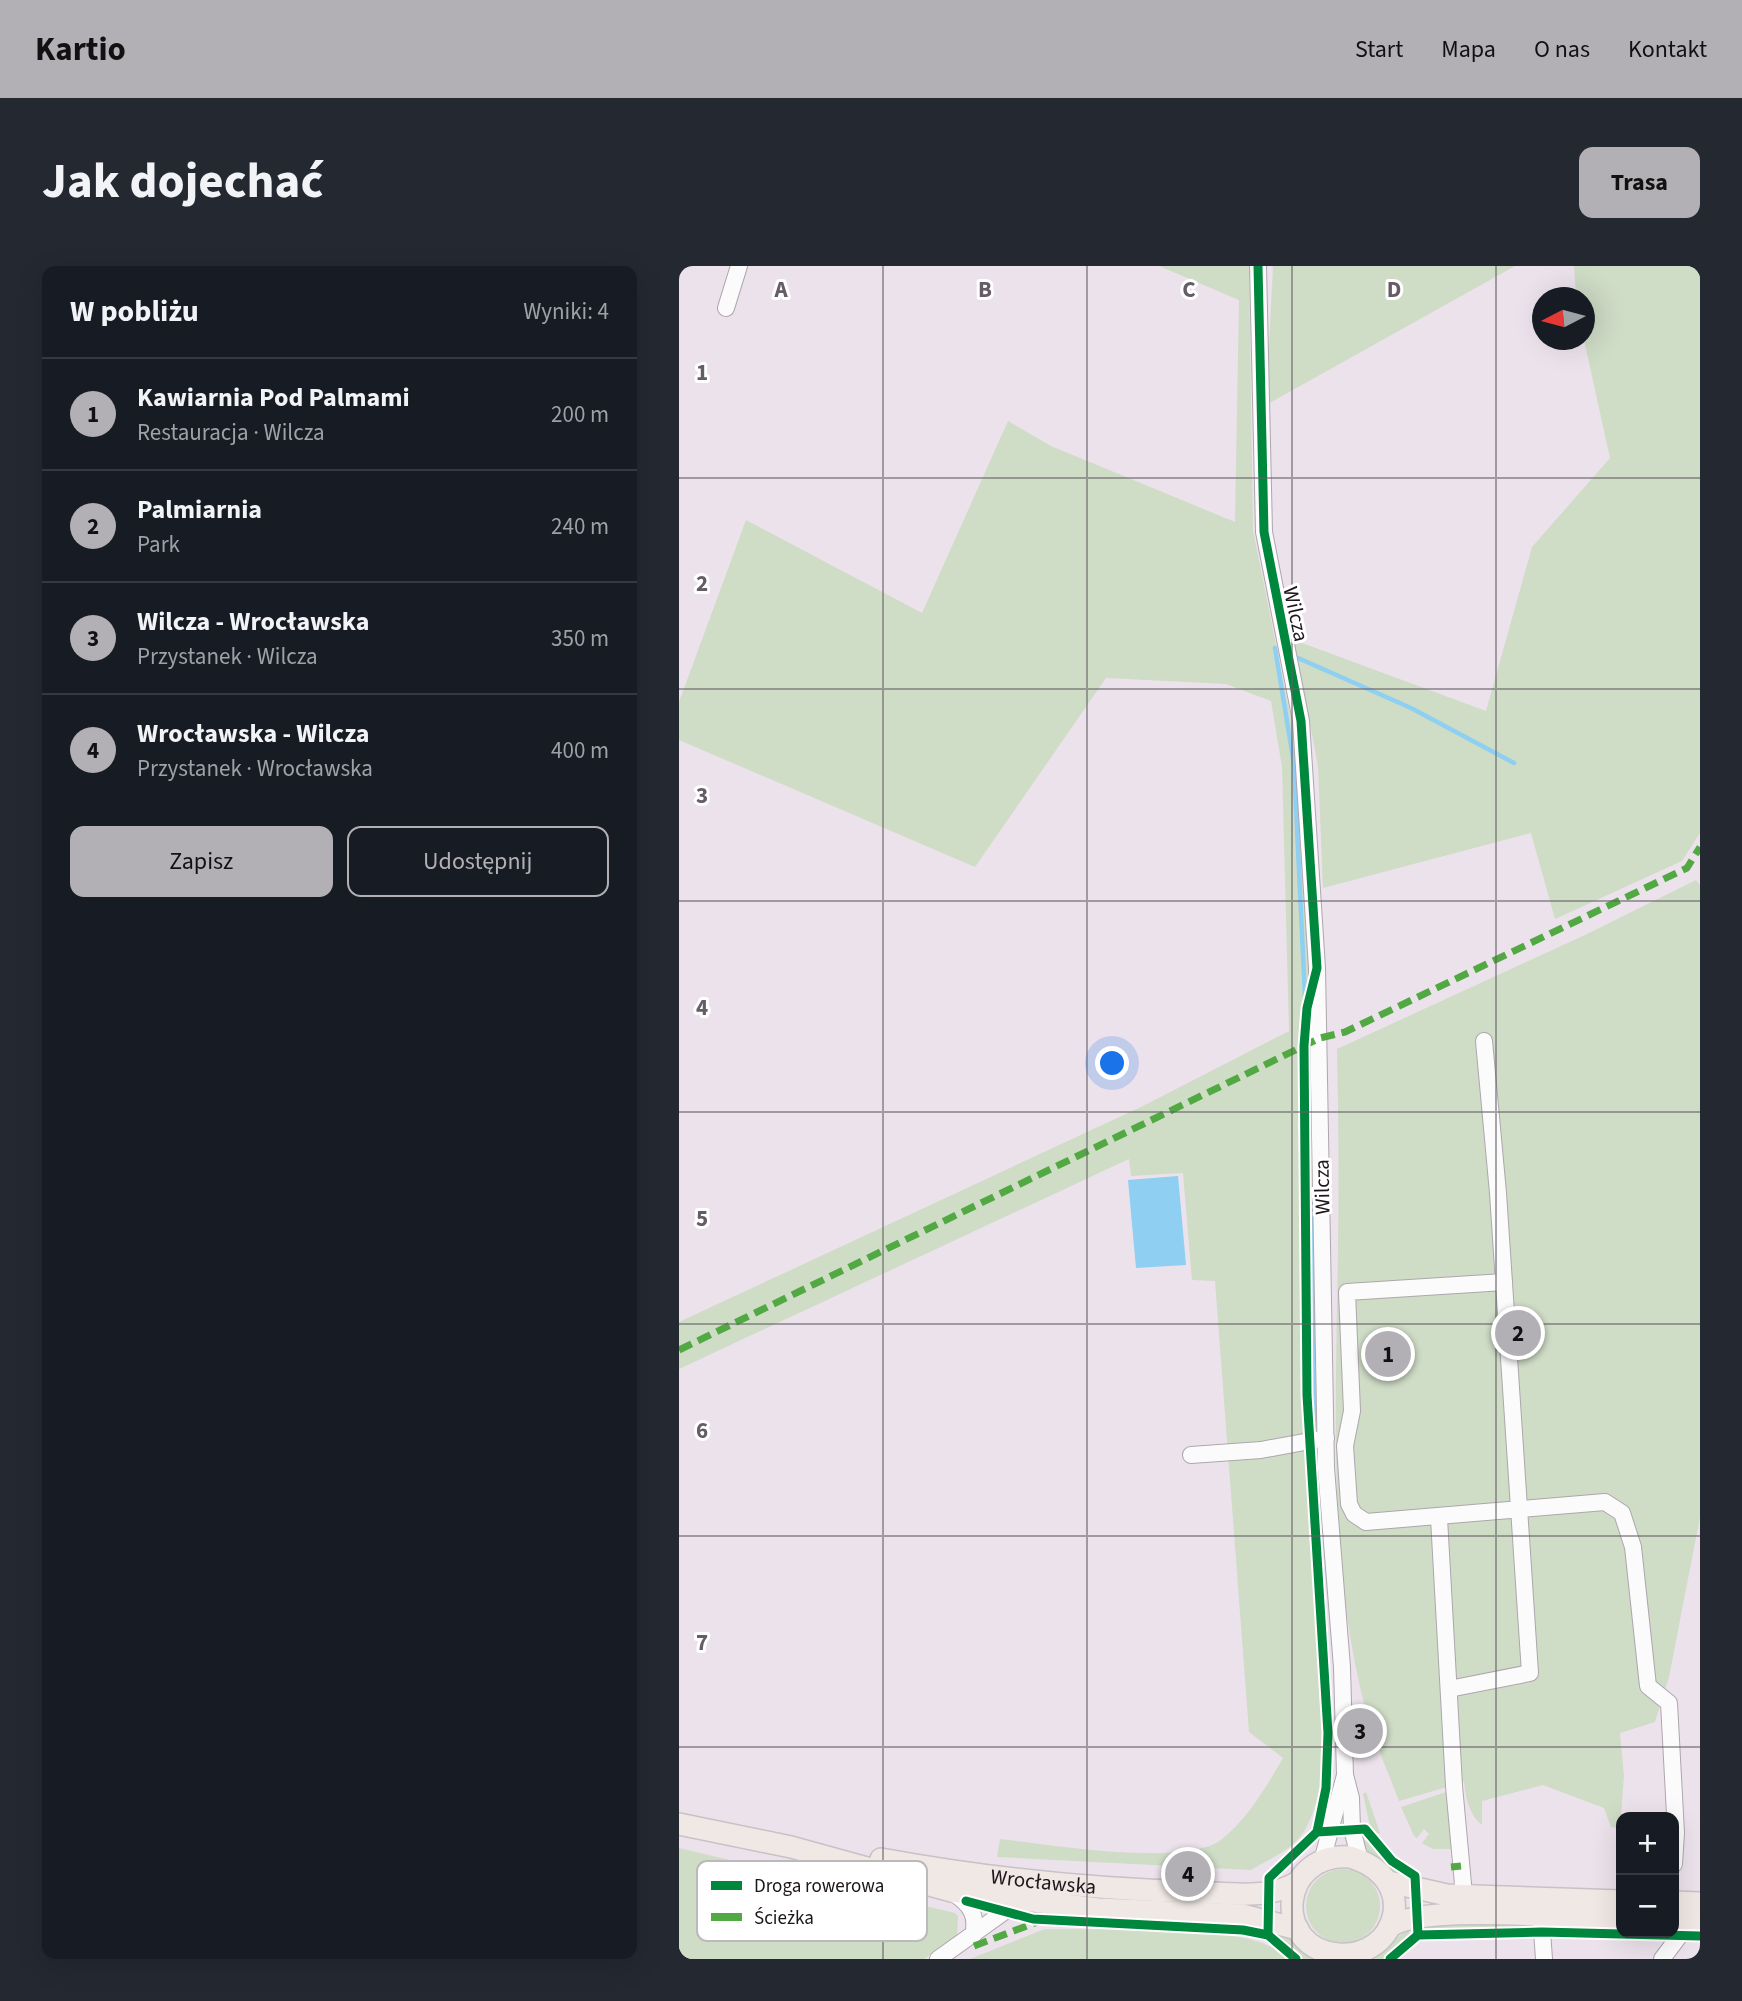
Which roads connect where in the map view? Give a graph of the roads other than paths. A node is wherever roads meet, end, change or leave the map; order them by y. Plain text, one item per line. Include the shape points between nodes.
1 (739, 266) edge
2 (1258, 266) edge
3 (726, 308) dead end
4 (1484, 1041) dead end
5 (1504, 1282) junction
6 (1326, 1437) junction
7 (1191, 1455) dead end
8 (1519, 1510) junction
9 (1439, 1518) junction
10 (1448, 1689) junction
11 (1345, 1775) junction
12 (1675, 1812) edge
13 (679, 1824) edge
14 (791, 1847) junction
15 (1360, 1860) junction
16 (842, 1861) edge
17 (887, 1861) edge
18 (1322, 1861) junction
19 (927, 1867) edge
20 (1389, 1882) junction
21 (927, 1884) edge
22 (1296, 1884) junction
23 (1463, 1884) dead end
24 (1096, 1888) junction
25 (951, 1891) junction
26 (1616, 1901) edge
27 (1700, 1903) edge
28 (1013, 1906) junction
29 (1683, 1916) edge
30 (1541, 1917) junction
31 (1616, 1919) edge
32 (1389, 1927) junction
33 (1298, 1929) junction
34 (973, 1936) junction
35 (1361, 1955) edge
36 (1331, 1956) edge
37 (938, 1959) edge
38 (1544, 1959) edge
39 (1662, 1959) edge

1 - 3 street
2 - 6 street, Wilcza via 1264,532 1301,721 1317,968
4 - 5 street
5 - 8 street
5 - 9 street via 1347,1292 1352,1411 1345,1446 1349,1504 1366,1522
6 - 7 street via 1261,1450
6 - 11 street, Wilcza
8 - 9 street
8 - 10 street via 1530,1673
8 - 12 street via 1605,1502 1622,1513 1633,1547 1648,1686 1669,1703
9 - 10 street
10 - 23 street
11 - 15 street, Wilcza
11 - 18 street, Wilcza
13 - 14 main road, Wrocławska
14 - 16 main road, Wrocławska
14 - 17 main road, Wrocławska
15 - 18 main road via 1339,1856
15 - 20 main road
18 - 22 main road
19 - 24 main road, Wrocławska
20 - 26 main road via 1447,1895
20 - 32 main road via 1396,1908
21 - 25 main road, Wrocławska
22 - 24 main road, Wrocławska via 1247,1893
22 - 33 main road via 1291,1909
24 - 28 street via 1043,1891
25 - 28 main road, Wrocławska
25 - 34 street via 971,1907
27 - 29 main road
28 - 33 main road, Wrocławska via 1242,1915
28 - 34 street
29 - 39 street via 1680,1935
30 - 31 main road
30 - 32 main road via 1417,1917
30 - 38 street
32 - 35 main road
33 - 36 main road
34 - 37 street
35 - 36 main road

